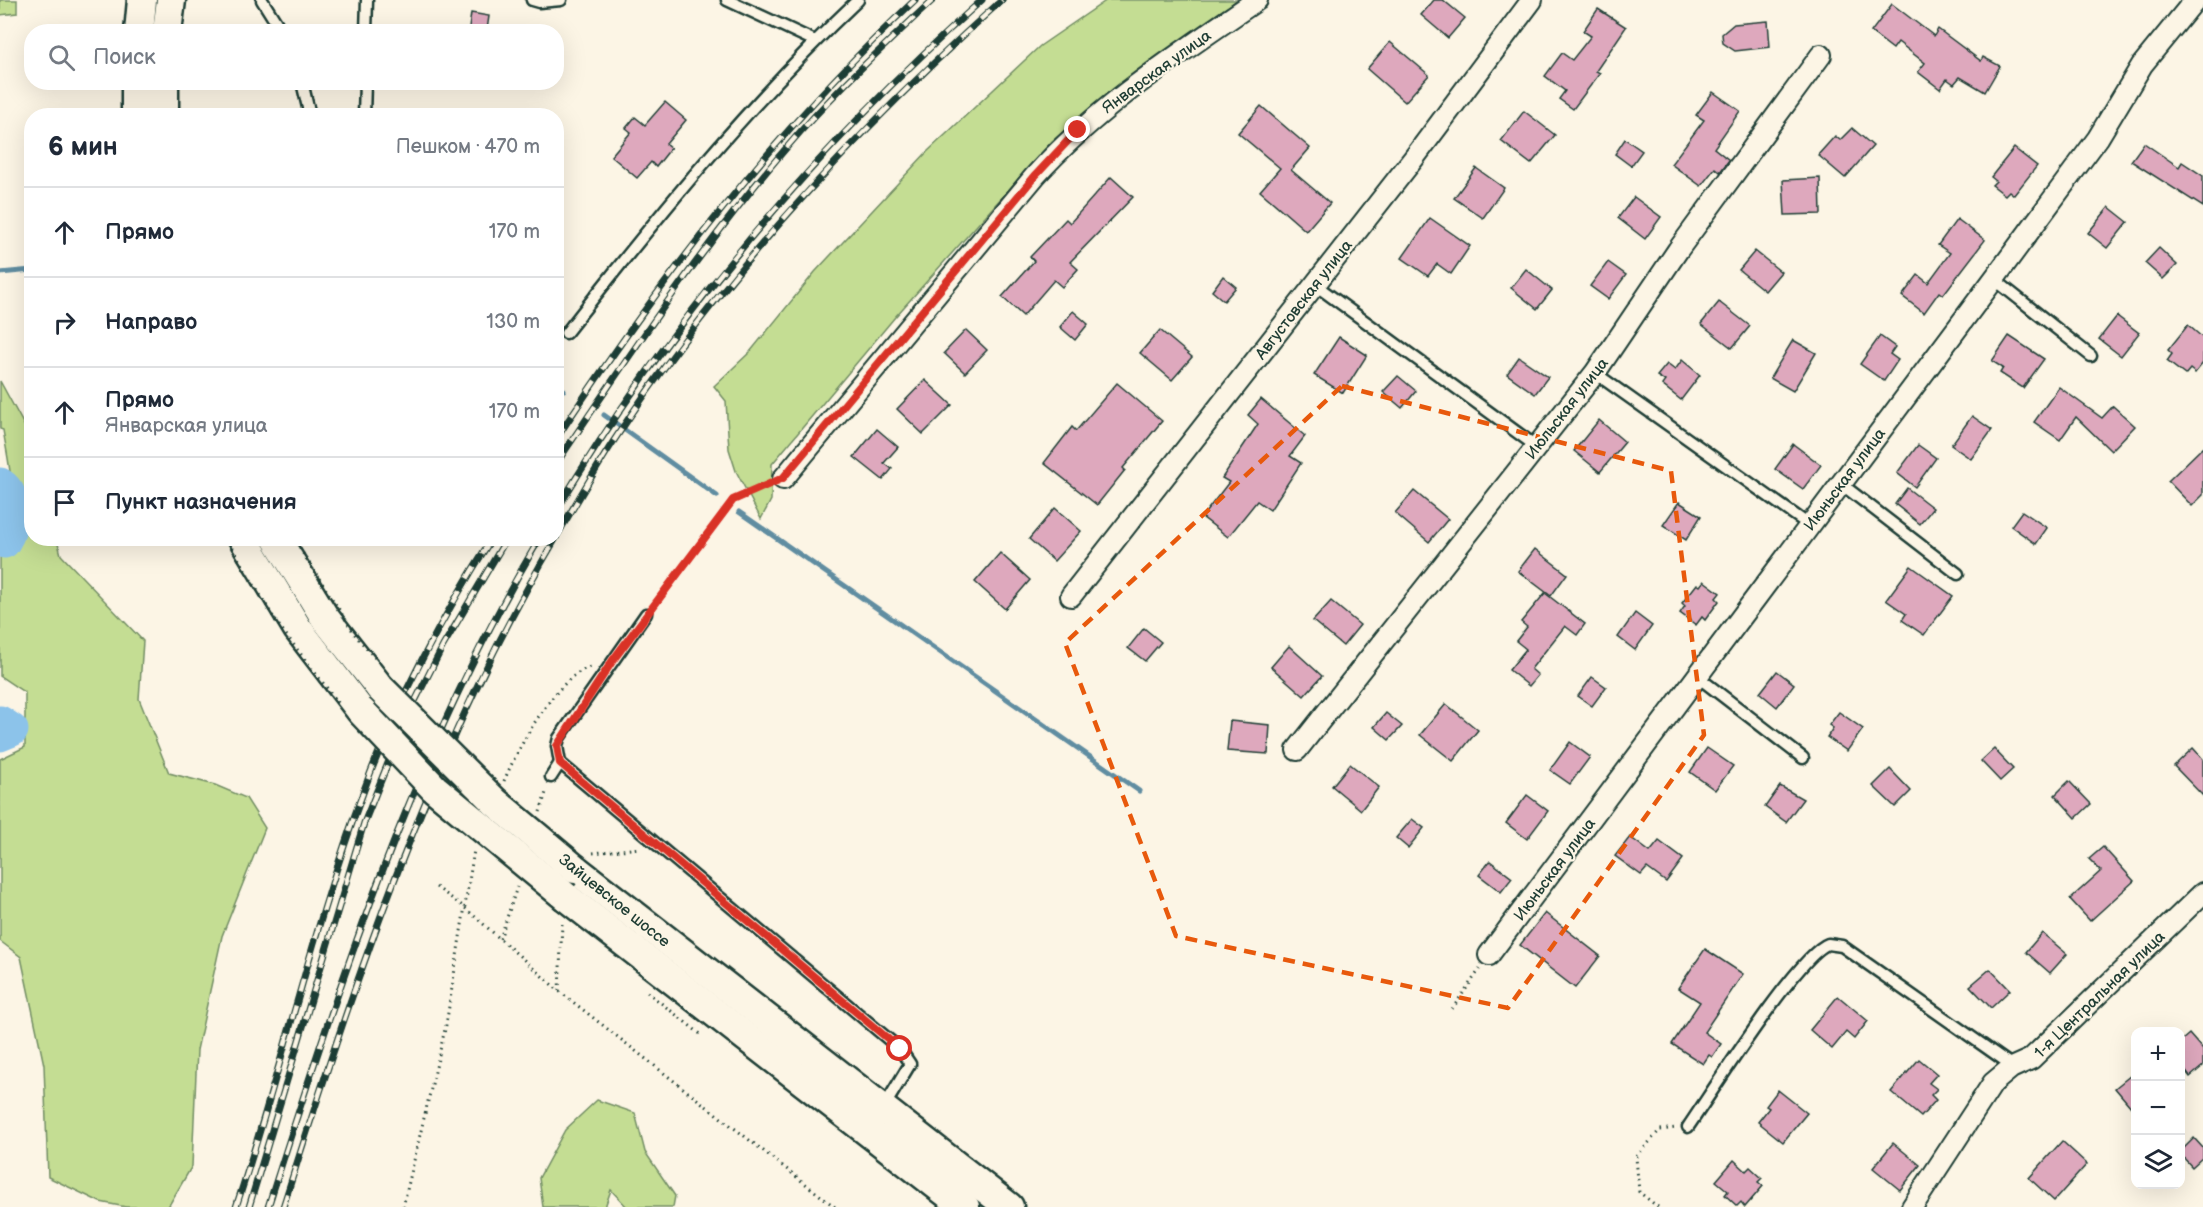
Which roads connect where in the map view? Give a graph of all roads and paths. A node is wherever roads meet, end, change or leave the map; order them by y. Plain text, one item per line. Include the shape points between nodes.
1 (142, 0) edge
2 (171, 0) edge
3 (262, 0) edge
4 (367, 0) edge
5 (532, 0) edge
6 (561, 0) edge
7 (727, 0) edge
8 (858, 0) edge
9 (1257, 0) edge
10 (1532, 0) edge
11 (2195, 0) edge
12 (140, 24) edge
13 (168, 24) edge
14 (277, 24) edge
15 (366, 24) edge
16 (815, 41) junction
17 (1821, 55) dead end
18 (136, 90) edge
19 (164, 90) edge
20 (304, 90) edge
21 (365, 90) edge
22 (136, 108) edge
23 (164, 108) edge
24 (308, 108) edge
25 (364, 108) edge
26 (1994, 279) junction
27 (1314, 284) junction
28 (566, 333) dead end
29 (2091, 356) dead end
30 (1595, 373) junction
31 (1537, 447) junction
32 (783, 478) joint
33 (1840, 483) junction
34 (1809, 525) junction
35 (248, 546) edge
36 (281, 546) edge
37 (1958, 574) dead end
38 (1071, 596) dead end
39 (646, 614) joint
40 (613, 660) junction
41 (1698, 677) junction
42 (1297, 750) dead end
43 (1803, 758) dead end
44 (560, 763) junction
45 (508, 773) dead end
46 (551, 777) dead end
47 (641, 848) dead end
48 (472, 854) dead end
49 (582, 861) junction
50 (436, 887) dead end
51 (2203, 893) edge
52 (565, 905) junction
53 (464, 907) junction
54 (1489, 955) joint
55 (560, 992) junction
56 (1452, 1009) dead end
57 (2014, 1067) junction
58 (882, 1109) junction
59 (1688, 1127) joint
60 (403, 1207) edge
61 (835, 1207) edge
62 (965, 1207) edge
63 (1009, 1207) edge
64 (1658, 1207) edge
65 (1912, 1207) edge

1 - 12 main road
2 - 13 main road
3 - 14 lane
4 - 15 lane
5 - 6 lane
7 - 16 lane
8 - 16 lane
9 - 32 street, Январская улица via 1078,130 1035,176
10 - 27 street, Августовская улица
11 - 26 street, Июньская улица via 2142,65 2098,138
16 - 28 lane via 678,193
17 - 30 street, Июльская улица via 1678,250
18 - 22 main road
19 - 23 main road
20 - 24 lane
21 - 25 lane
26 - 29 lane
26 - 33 street, Июньская улица
27 - 31 lane
27 - 38 street, Августовская улица
30 - 31 street, Июльская улица
30 - 34 lane
31 - 42 street, Июльская улица
32 - 39 path via 733,500
33 - 34 street, Июньская улица
33 - 37 lane
34 - 41 street, Июньская улица
35 - 52 main road, Зайцевское шоссе, bridge via 298,629 378,731
36 - 49 main road, Зайцевское шоссе, bridge via 325,618 380,688 495,802
39 - 40 lane
40 - 44 lane via 560,738
40 - 45 path via 582,669 554,693
41 - 43 lane
41 - 54 street, Июньская улица
44 - 46 lane
44 - 58 lane via 900,1049 910,1064
47 - 49 path
48 - 53 path
49 - 58 main road, Зайцевское шоссе
50 - 53 path
51 - 57 street, 1-я Центральная улица via 2031,1059
52 - 55 path
52 - 62 main road, Зайцевское шоссе
53 - 55 path
53 - 60 path via 446,1025
54 - 56 path
55 - 61 path
57 - 59 lane via 1842,945 1828,944 1813,954 1769,1009
57 - 65 street, 1-я Центральная улица via 1993,1083
58 - 63 main road, Зайцевское шоссе
59 - 64 path via 1660,1130 1636,1157 1639,1192

